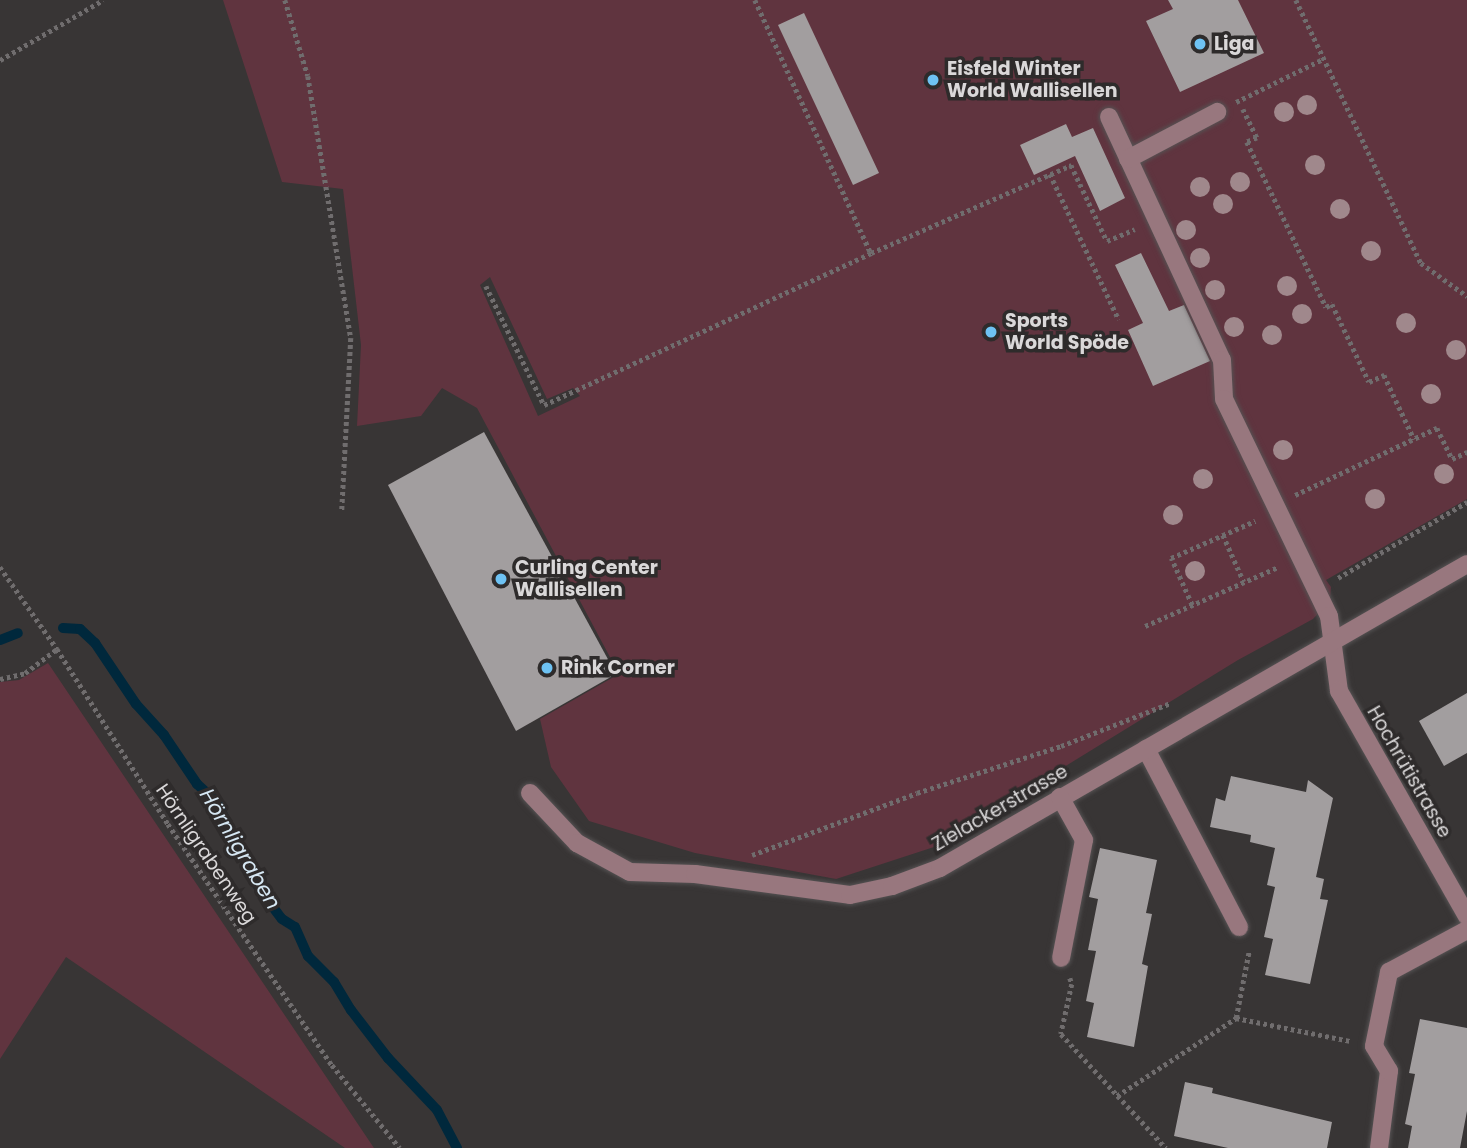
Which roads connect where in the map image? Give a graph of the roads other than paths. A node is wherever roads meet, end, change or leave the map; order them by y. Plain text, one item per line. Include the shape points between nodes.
1 (1217, 112) road end
2 (1109, 117) dead end
3 (1128, 159) junction
4 (1467, 564) edge
5 (1332, 643) junction
6 (1146, 749) junction
7 (530, 793) dead end
8 (1060, 797) junction
9 (1467, 916) edge
10 (1239, 927) road end
11 (1467, 930) edge
12 (1061, 958) road end
13 (1380, 1148) edge

1 - 3 street
2 - 3 street, Hochrütistrasse
3 - 5 street, Hochrütistrasse via 1222,360 1224,399 1329,616
4 - 5 street, Zielackerstrasse
5 - 6 street, Zielackerstrasse
5 - 9 street, Hochrütistrasse via 1339,691
6 - 8 street, Zielackerstrasse
6 - 10 street
7 - 8 street, Zielackerstrasse via 577,843 630,872 695,874 850,895 940,868
8 - 12 street via 1084,840
11 - 13 street via 1389,972 1374,1046 1389,1071

